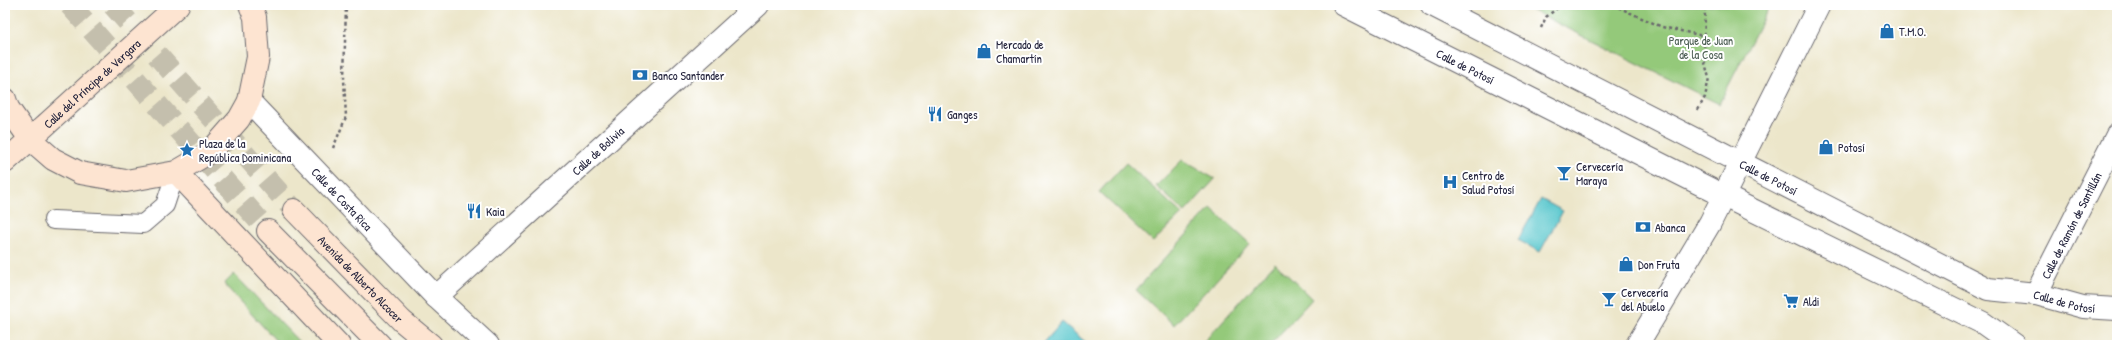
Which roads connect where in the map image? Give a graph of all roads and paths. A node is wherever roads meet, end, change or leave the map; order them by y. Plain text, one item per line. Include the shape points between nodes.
1 (178, 5) edge
2 (250, 5) edge
3 (346, 5) edge
4 (758, 5) edge
5 (1344, 5) edge
6 (1432, 5) edge
7 (1561, 5) edge
8 (1613, 5) edge
9 (1705, 5) edge
10 (1818, 5) edge
11 (1541, 28) dead end
12 (1704, 36) junction
13 (5, 99) edge
14 (249, 100) junction
15 (1698, 110) dead end
16 (2117, 135) edge
17 (30, 139) junction
18 (332, 150) dead end
19 (1740, 161) junction
20 (5, 162) edge
21 (176, 172) junction
22 (1724, 196) junction
23 (294, 210) tunnel mouth
24 (53, 220) dead end
25 (268, 231) tunnel mouth
26 (2036, 294) junction
27 (436, 297) junction
28 (2117, 309) edge
29 (339, 345) edge
30 (380, 345) edge
31 (431, 345) edge
32 (488, 345) edge
33 (1637, 345) edge
34 (2014, 345) edge

1 - 17 main road, Calle del Príncipe de Vergara
2 - 14 main road via 255,17 258,57
3 - 18 path via 346,118
4 - 27 street, Calle de Bolivia
5 - 22 street, Calle de Potosí
6 - 19 street, Calle de Potosí
7 - 11 path via 1546,17
8 - 12 path via 1662,27
9 - 12 path
10 - 19 street
12 - 15 path via 1704,59 1709,78 1705,97
13 - 17 main road via 8,108
14 - 21 main road via 239,119 210,152
14 - 27 street, Calle de Costa Rica
16 - 26 street, Calle de Ramón de Santillán
17 - 20 main road, Calle del Príncipe de Vergara
17 - 21 main road via 53,159 80,173 126,182
19 - 22 street
19 - 26 street, Calle de Potosí via 1988,289
21 - 24 lane via 165,205 142,224
21 - 29 main road
22 - 33 street
22 - 34 street, Calle de Potosí via 1983,323
23 - 31 main road, Avenida de Alberto Alcocer via 402,321
25 - 30 main road
26 - 28 street, Calle de Potosí via 2083,307
27 - 32 street

